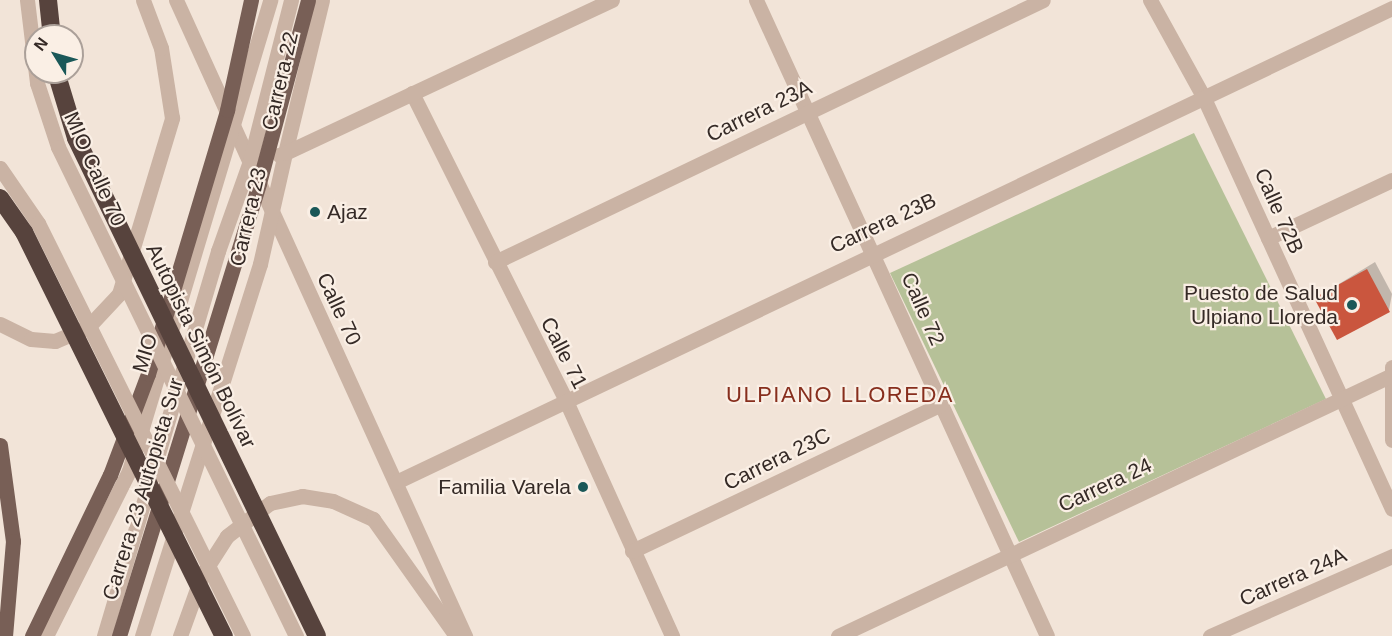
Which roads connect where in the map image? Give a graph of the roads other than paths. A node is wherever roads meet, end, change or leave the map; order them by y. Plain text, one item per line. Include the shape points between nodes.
1 (27, 0) edge
2 (48, 0) edge
3 (143, 0) edge
4 (176, 0) edge
5 (251, 0) edge
6 (270, 0) edge
7 (291, 0) edge
8 (308, 0) edge
9 (322, 0) edge
10 (612, 0) edge
11 (756, 0) edge
12 (1043, 0) edge
13 (1150, 0) edge
14 (1392, 8) edge
15 (51, 24) edge
16 (60, 84) edge
17 (412, 93) junction
18 (1203, 96) junction
19 (227, 110) junction
20 (809, 110) junction
21 (236, 128) junction
22 (285, 153) junction
23 (266, 160) junction
24 (250, 161) junction
25 (0, 168) edge
26 (1392, 180) edge
27 (259, 183) junction
28 (0, 198) edge
29 (273, 216) junction
30 (1268, 238) junction
31 (874, 250) junction
32 (495, 262) junction
33 (0, 324) edge
34 (1391, 371) edge
35 (1342, 399) junction
36 (566, 401) junction
37 (941, 404) junction
38 (1392, 440) edge
39 (0, 445) edge
40 (396, 482) junction
41 (1392, 509) edge
42 (632, 551) junction
43 (1007, 553) junction
44 (1392, 556) edge
45 (5, 636) edge
46 (32, 636) edge
47 (46, 636) edge
48 (104, 636) edge
49 (119, 636) edge
50 (142, 636) edge
51 (180, 636) edge
52 (224, 636) edge
53 (243, 636) edge
54 (296, 636) edge
55 (317, 636) edge
56 (456, 636) edge
57 (465, 636) edge
58 (672, 636) edge
59 (838, 636) edge
60 (1047, 636) edge
61 (1210, 636) edge

1 - 54 street, MIO Calle 70, bridge via 37,83 58,147
2 - 15 highway
3 - 33 street via 161,48 172,118 119,294 88,327 55,341 31,339
4 - 19 street, Calle 70
5 - 19 main road
6 - 21 street, MIO
7 - 24 street, MIO
8 - 23 main road, Carrera 23
9 - 22 street, Carrera 22
10 - 17 street, Carrera 23
11 - 20 street, Calle 72
12 - 20 street, Carrera 23A
13 - 18 street, Calle 72B
14 - 18 street, Carrera 23B
16 - 55 highway, Autopista Simón Bolívar, bridge via 76,138
17 - 22 street, Carrera 23
17 - 32 street, Calle 71
18 - 30 street, Calle 72B
18 - 31 street, Carrera 23B
19 - 21 street, Calle 70
19 - 46 main road via 148,374 110,475
20 - 31 street, Calle 72
20 - 32 street, Carrera 23A
21 - 24 street, Calle 70
21 - 47 street, MIO via 129,471
22 - 23 street, Carrera 22
22 - 29 street, Carrera 23
23 - 27 main road, Carrera 23
24 - 27 street, Calle 70
24 - 48 street, MIO via 218,251
25 - 53 street, bridge via 38,223
26 - 30 street
27 - 29 street, Calle 70
27 - 49 main road, Carrera 23 Autopista Sur
28 - 52 highway, bridge via 24,232
29 - 40 street, Calle 70
29 - 50 street, Carrera 23
30 - 35 street, Calle 72B
31 - 36 street, Carrera 23B
31 - 37 street, Calle 72
32 - 36 street, Calle 71
34 - 35 street, Carrera 24
34 - 38 street
35 - 41 street, Calle 72B
35 - 43 street, Carrera 24
36 - 40 street, Carrera 23B
36 - 42 street, Calle 71
37 - 42 street, Carrera 23C
37 - 43 street, Calle 72
39 - 45 main road via 13,541
40 - 57 street, Calle 70
42 - 58 street, Calle 71
43 - 59 street, Carrera 24
43 - 60 street, Calle 72
44 - 61 street, Carrera 24A
51 - 56 street via 202,575 227,536 270,502 302,496 333,501 373,519

